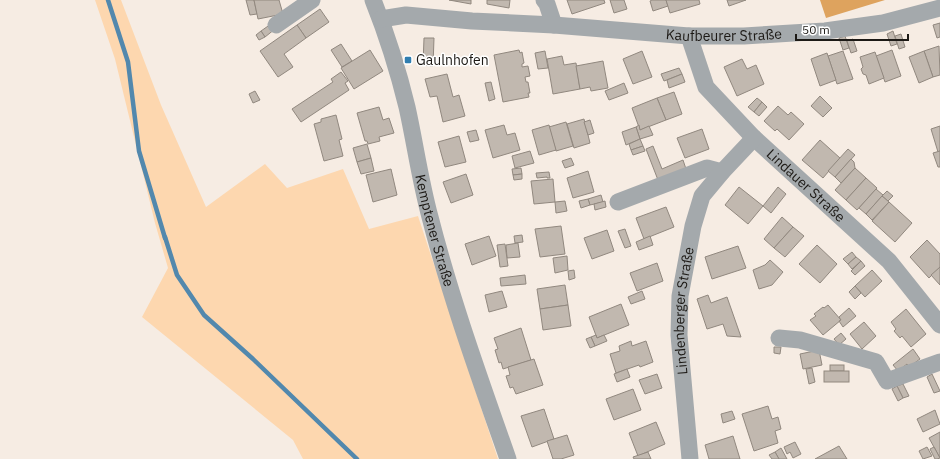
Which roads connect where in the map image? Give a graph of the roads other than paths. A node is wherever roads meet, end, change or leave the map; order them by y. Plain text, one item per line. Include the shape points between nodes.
1 (312, 0) edge
2 (373, 0) edge
3 (544, 0) edge
4 (940, 8) edge
5 (381, 19) junction
6 (276, 25) dead end
7 (554, 25) junction
8 (689, 36) junction
9 (754, 138) junction
10 (722, 172) junction
11 (618, 202) dead end
12 (940, 325) edge
13 (779, 338) dead end
14 (940, 362) edge
15 (508, 459) edge
16 (690, 459) edge

1 - 6 street
2 - 5 street, Kemptener Straße
3 - 7 street
4 - 8 street, Kaufbeurer Straße via 883,23 825,31 744,36
5 - 7 street, Kaufbeurer Straße via 406,15
5 - 15 street, Kemptener Straße via 400,79 421,183 439,249 471,353
7 - 8 street, Kaufbeurer Straße
8 - 9 street, Lindauer Straße via 706,87
9 - 10 street, Lindenberger Straße
9 - 12 street, Lindauer Straße via 889,261
10 - 11 street via 707,168
10 - 16 street, Lindenberger Straße via 702,196 692,226 680,296 679,335
13 - 14 street via 800,340 876,362 887,381

